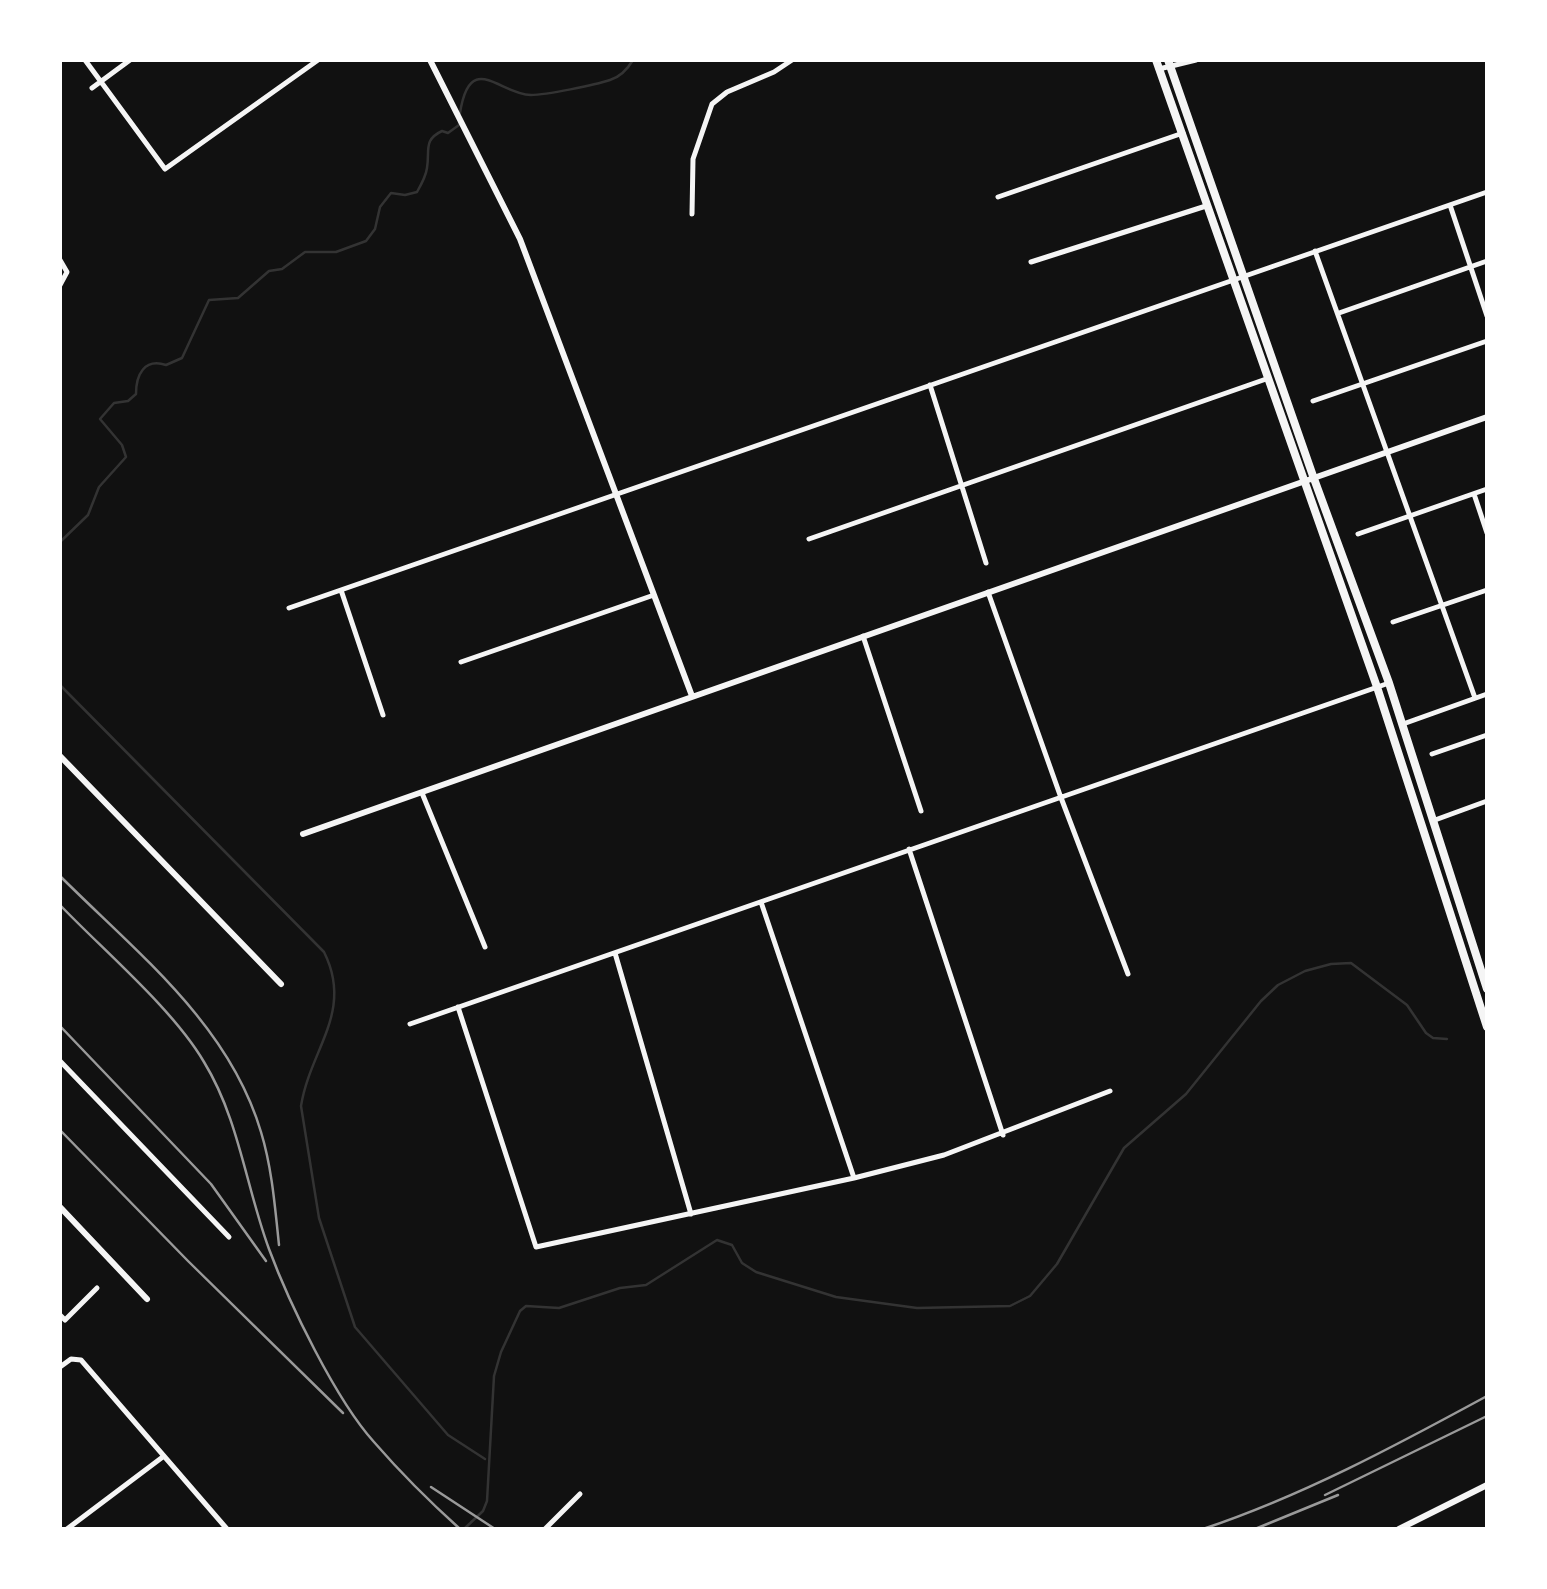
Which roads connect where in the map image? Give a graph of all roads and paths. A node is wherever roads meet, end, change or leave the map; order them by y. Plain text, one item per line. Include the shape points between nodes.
1 (85, 60) edge
2 (130, 60) edge
3 (318, 60) edge
4 (430, 60) edge
5 (792, 60) edge
6 (1196, 60) edge
7 (1169, 63) edge
8 (1158, 65) edge
9 (101, 82) junction
10 (92, 88) dead end
11 (1182, 133) junction
12 (1487, 192) edge
13 (998, 197) dead end
14 (1450, 204) junction
15 (1209, 205) junction
16 (692, 214) dead end
17 (1316, 251) junction
18 (60, 260) edge
19 (1487, 261) edge
20 (1031, 262) dead end
21 (1470, 267) junction
22 (1246, 276) junction
23 (1236, 279) junction
24 (60, 285) edge
25 (1338, 314) junction
26 (1487, 316) edge
27 (1487, 341) edge
28 (1269, 378) junction
29 (1363, 384) junction
30 (930, 385) junction
31 (1313, 402) dead end
32 (1487, 416) edge
33 (1387, 451) junction
34 (1313, 476) junction
35 (1303, 480) junction
36 (962, 486) junction
37 (1487, 489) edge
38 (616, 494) junction
39 (1474, 494) junction
40 (1410, 516) junction
41 (1487, 533) edge
42 (1358, 534) dead end
43 (809, 539) dead end
44 (986, 563) dead end
45 (341, 590) junction
46 (1487, 590) edge
47 (988, 592) junction
48 (654, 595) junction
49 (1442, 606) junction
50 (289, 608) dead end
51 (1393, 622) dead end
52 (863, 636) junction
53 (461, 662) dead end
54 (1390, 683) junction
55 (1377, 687) junction
56 (1487, 694) edge
57 (692, 696) junction
58 (1475, 698) junction
59 (383, 715) dead end
60 (1403, 724) junction
61 (1487, 735) edge
62 (1432, 754) dead end
63 (60, 756) edge
64 (422, 792) junction
65 (1060, 795) junction
66 (1487, 801) edge
67 (922, 811) dead end
68 (1434, 820) junction
69 (303, 834) dead end
70 (909, 850) junction
71 (761, 902) junction
72 (486, 947) dead end
73 (615, 953) junction
74 (1128, 974) dead end
75 (282, 984) dead end
76 (1487, 989) edge
77 (458, 1007) junction
78 (410, 1024) dead end
79 (1487, 1028) edge
80 (60, 1062) edge
81 (1110, 1091) dead end
82 (1003, 1135) junction
83 (854, 1178) junction
84 (60, 1207) edge
85 (691, 1214) junction
86 (230, 1237) dead end
87 (97, 1288) dead end
88 (148, 1299) dead end
89 (60, 1315) edge
90 (60, 1367) edge
91 (164, 1456) junction
92 (1487, 1485) edge
93 (580, 1494) dead end
94 (67, 1529) edge
95 (227, 1529) edge
96 (545, 1529) edge
97 (1399, 1529) edge

1 - 9 street
2 - 9 street
3 - 9 street via 165,169
4 - 38 street via 520,239
5 - 16 street via 712,104 693,159
6 - 7 street
7 - 8 street
7 - 22 main road
8 - 11 main road
9 - 10 street
11 - 13 street
11 - 15 main road
12 - 14 street
14 - 17 street
14 - 21 street
15 - 20 street
15 - 23 main road
17 - 22 street
17 - 25 street
18 - 24 street via 67,272
19 - 21 street
21 - 25 street
21 - 26 street
22 - 23 street
22 - 34 main road
23 - 28 main road
23 - 30 street
25 - 29 street
27 - 29 street
28 - 35 main road
28 - 36 street
29 - 31 street
29 - 33 street
30 - 36 street
30 - 38 street
32 - 33 street
33 - 34 street
33 - 40 street
34 - 35 street
34 - 54 main road
35 - 47 street
35 - 55 main road
36 - 43 street
36 - 44 street
37 - 39 street
38 - 45 street
38 - 48 street
39 - 40 street
39 - 41 street
40 - 42 street
40 - 49 street
45 - 50 street
45 - 59 street
46 - 49 street
47 - 52 street
47 - 65 street
48 - 53 street
48 - 57 street
49 - 51 street
49 - 58 street
52 - 57 street
52 - 67 street
54 - 55 street
54 - 60 main road
55 - 65 street
55 - 79 main road
56 - 58 street
57 - 64 street
58 - 60 street
60 - 68 main road
61 - 62 street
63 - 75 street
64 - 69 street
64 - 72 street
65 - 70 street
65 - 74 street
66 - 68 street
68 - 76 main road
70 - 71 street
70 - 82 street
71 - 73 street
71 - 83 street
73 - 77 street
73 - 85 street
77 - 78 street
77 - 85 street via 536,1247
80 - 86 street
81 - 82 street
82 - 83 street
83 - 85 street
84 - 88 street
87 - 89 street via 65,1320
90 - 91 street via 81,1360
91 - 94 street
91 - 95 street
92 - 97 street
93 - 96 street

